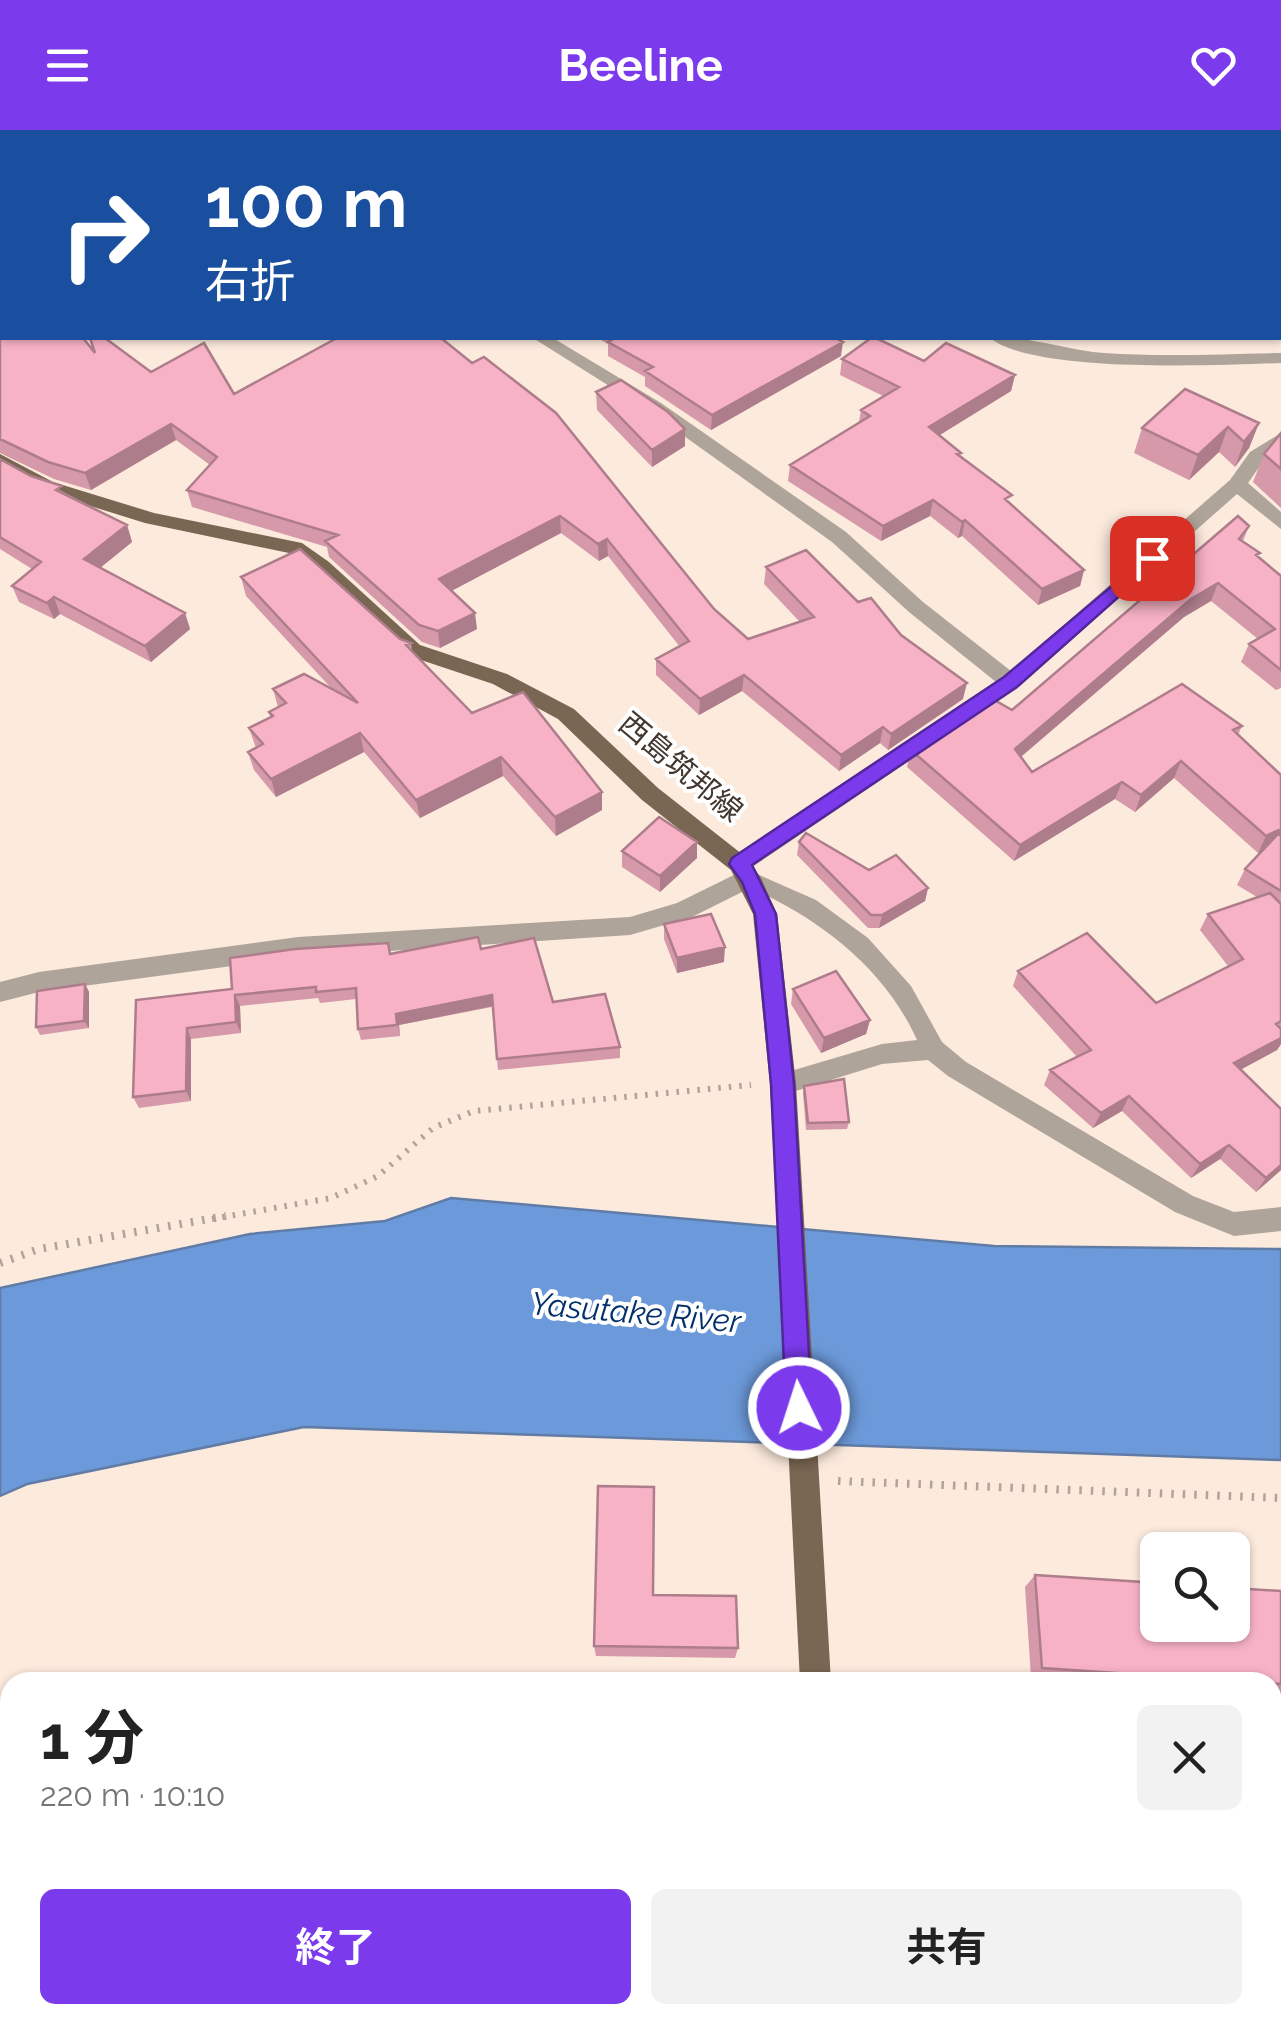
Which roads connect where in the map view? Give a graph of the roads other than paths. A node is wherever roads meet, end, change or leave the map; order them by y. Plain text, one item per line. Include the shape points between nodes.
1 (544, 340) edge
2 (1006, 340) edge
3 (1281, 358) edge
4 (1281, 439) edge
5 (0, 460) edge
6 (1237, 484) junction
7 (1281, 523) edge
8 (1010, 682) junction
9 (745, 871) junction
10 (0, 992) edge
11 (933, 1050) junction
12 (783, 1084) junction
13 (1281, 1219) edge
14 (815, 1672) edge

1 - 8 street via 655,407 839,537
2 - 3 street via 1137,361
4 - 6 street via 1257,456
5 - 9 main road, 西島筑邦線 via 46,486 152,519 295,548 413,650 500,679 566,714
6 - 7 street
6 - 8 street
8 - 9 street
9 - 10 street via 684,910 630,926 298,947
9 - 11 street via 794,894 864,947 920,1015
9 - 12 main road via 765,914
11 - 12 street via 882,1054
11 - 13 street via 1184,1204 1234,1224
12 - 14 main road

